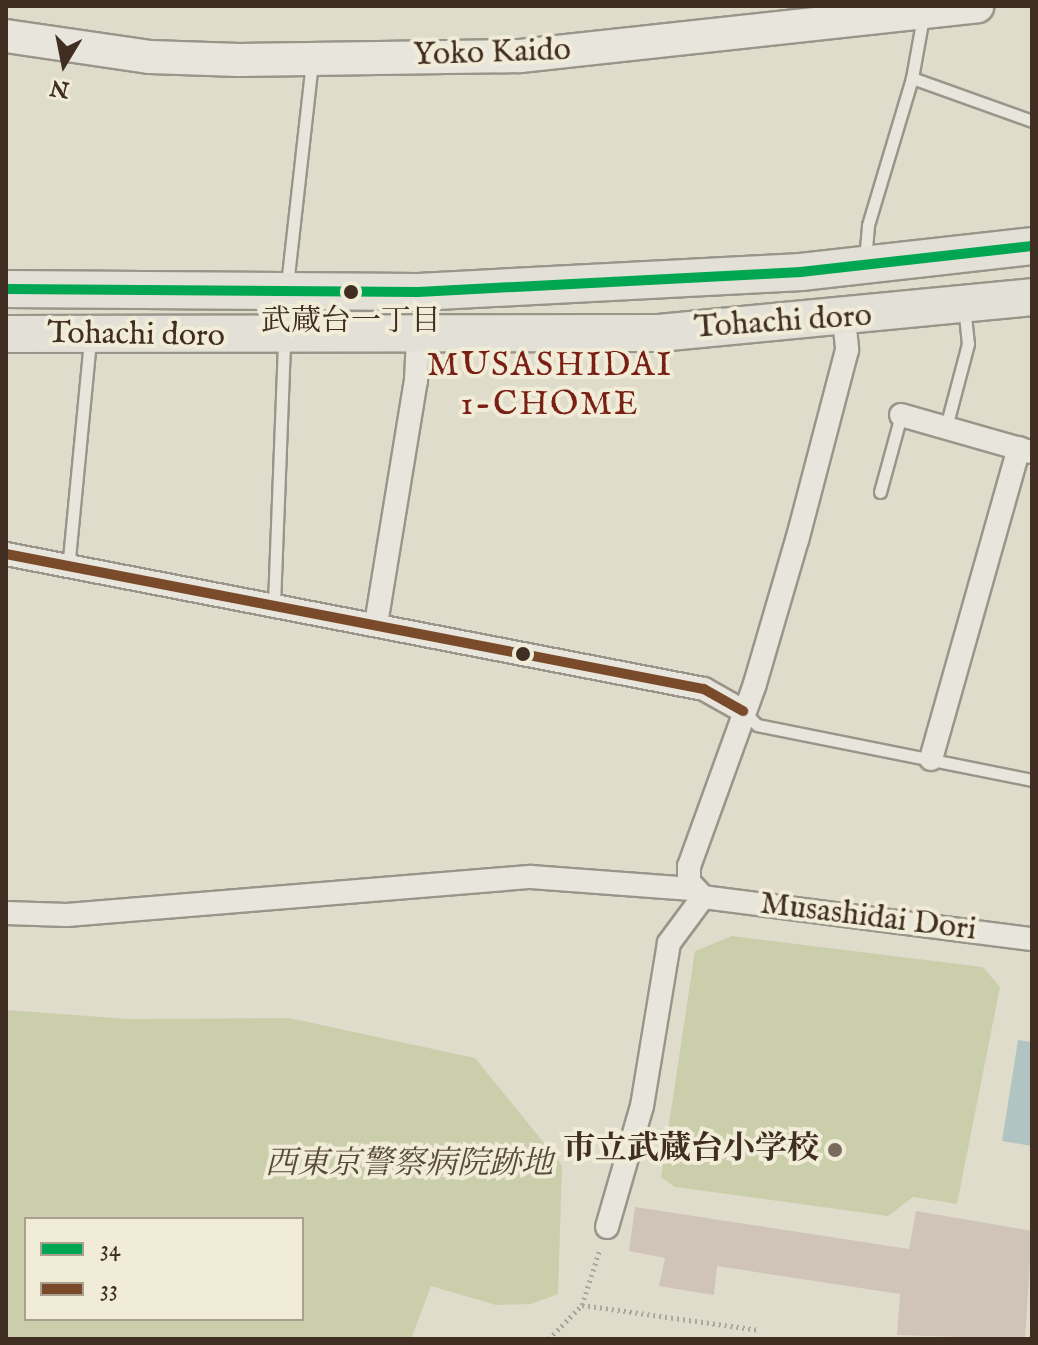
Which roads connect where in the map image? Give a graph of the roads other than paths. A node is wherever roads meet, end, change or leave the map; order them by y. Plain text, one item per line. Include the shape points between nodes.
1 (977, 6) edge
2 (923, 12) junction
3 (6, 36) edge
4 (312, 59) junction
5 (912, 78) junction
6 (1032, 121) edge
7 (1032, 246) edge
8 (937, 257) junction
9 (864, 266) junction
10 (1032, 279) edge
11 (510, 287) junction
12 (6, 289) edge
13 (286, 293) junction
14 (1032, 297) edge
15 (964, 307) junction
16 (844, 319) junction
17 (770, 325) junction
18 (6, 334) edge
19 (90, 335) junction
20 (418, 337) junction
21 (284, 338) junction
22 (901, 415) joint
23 (946, 427) junction
24 (1026, 450) edge
25 (880, 492) dead end
26 (6, 554) edge
27 (68, 569) junction
28 (274, 604) junction
29 (376, 624) junction
30 (743, 711) junction
31 (931, 759) junction
32 (1032, 780) edge
33 (698, 893) junction
34 (6, 913) edge
35 (1032, 939) edge
36 (607, 1227) road end

1 - 2 street, Yoko Kaido
2 - 4 street, Yoko Kaido via 577,53
2 - 5 lane
3 - 4 street, Yoko Kaido via 150,57
4 - 13 lane
5 - 6 lane
5 - 9 lane via 868,225
7 - 8 main road, Tohachi doro
8 - 9 main road, Tohachi doro
8 - 10 main road via 919,273 926,290
9 - 11 main road, Tohachi doro
11 - 13 main road, Tohachi doro
11 - 17 main road via 651,299 771,293 789,305 783,319
12 - 13 main road, Tohachi doro
14 - 15 main road, Tohachi doro
15 - 16 main road, Tohachi doro
15 - 23 lane via 968,344
16 - 17 main road, Tohachi doro
16 - 30 street via 847,350
17 - 20 main road, Tohachi doro
18 - 19 main road, Tohachi doro
19 - 21 main road, Tohachi doro
19 - 27 lane
20 - 21 main road, Tohachi doro
20 - 29 street via 416,381
21 - 28 lane
22 - 23 street
22 - 25 lane
23 - 24 street
24 - 31 street
26 - 27 street
27 - 28 street
28 - 29 street
29 - 30 street via 704,689
30 - 31 lane via 757,725
30 - 33 street via 689,866
31 - 32 lane
33 - 34 street, Musashidai Dori via 531,877 67,915
33 - 35 street, Musashidai Dori
33 - 36 street via 669,943 642,1106

